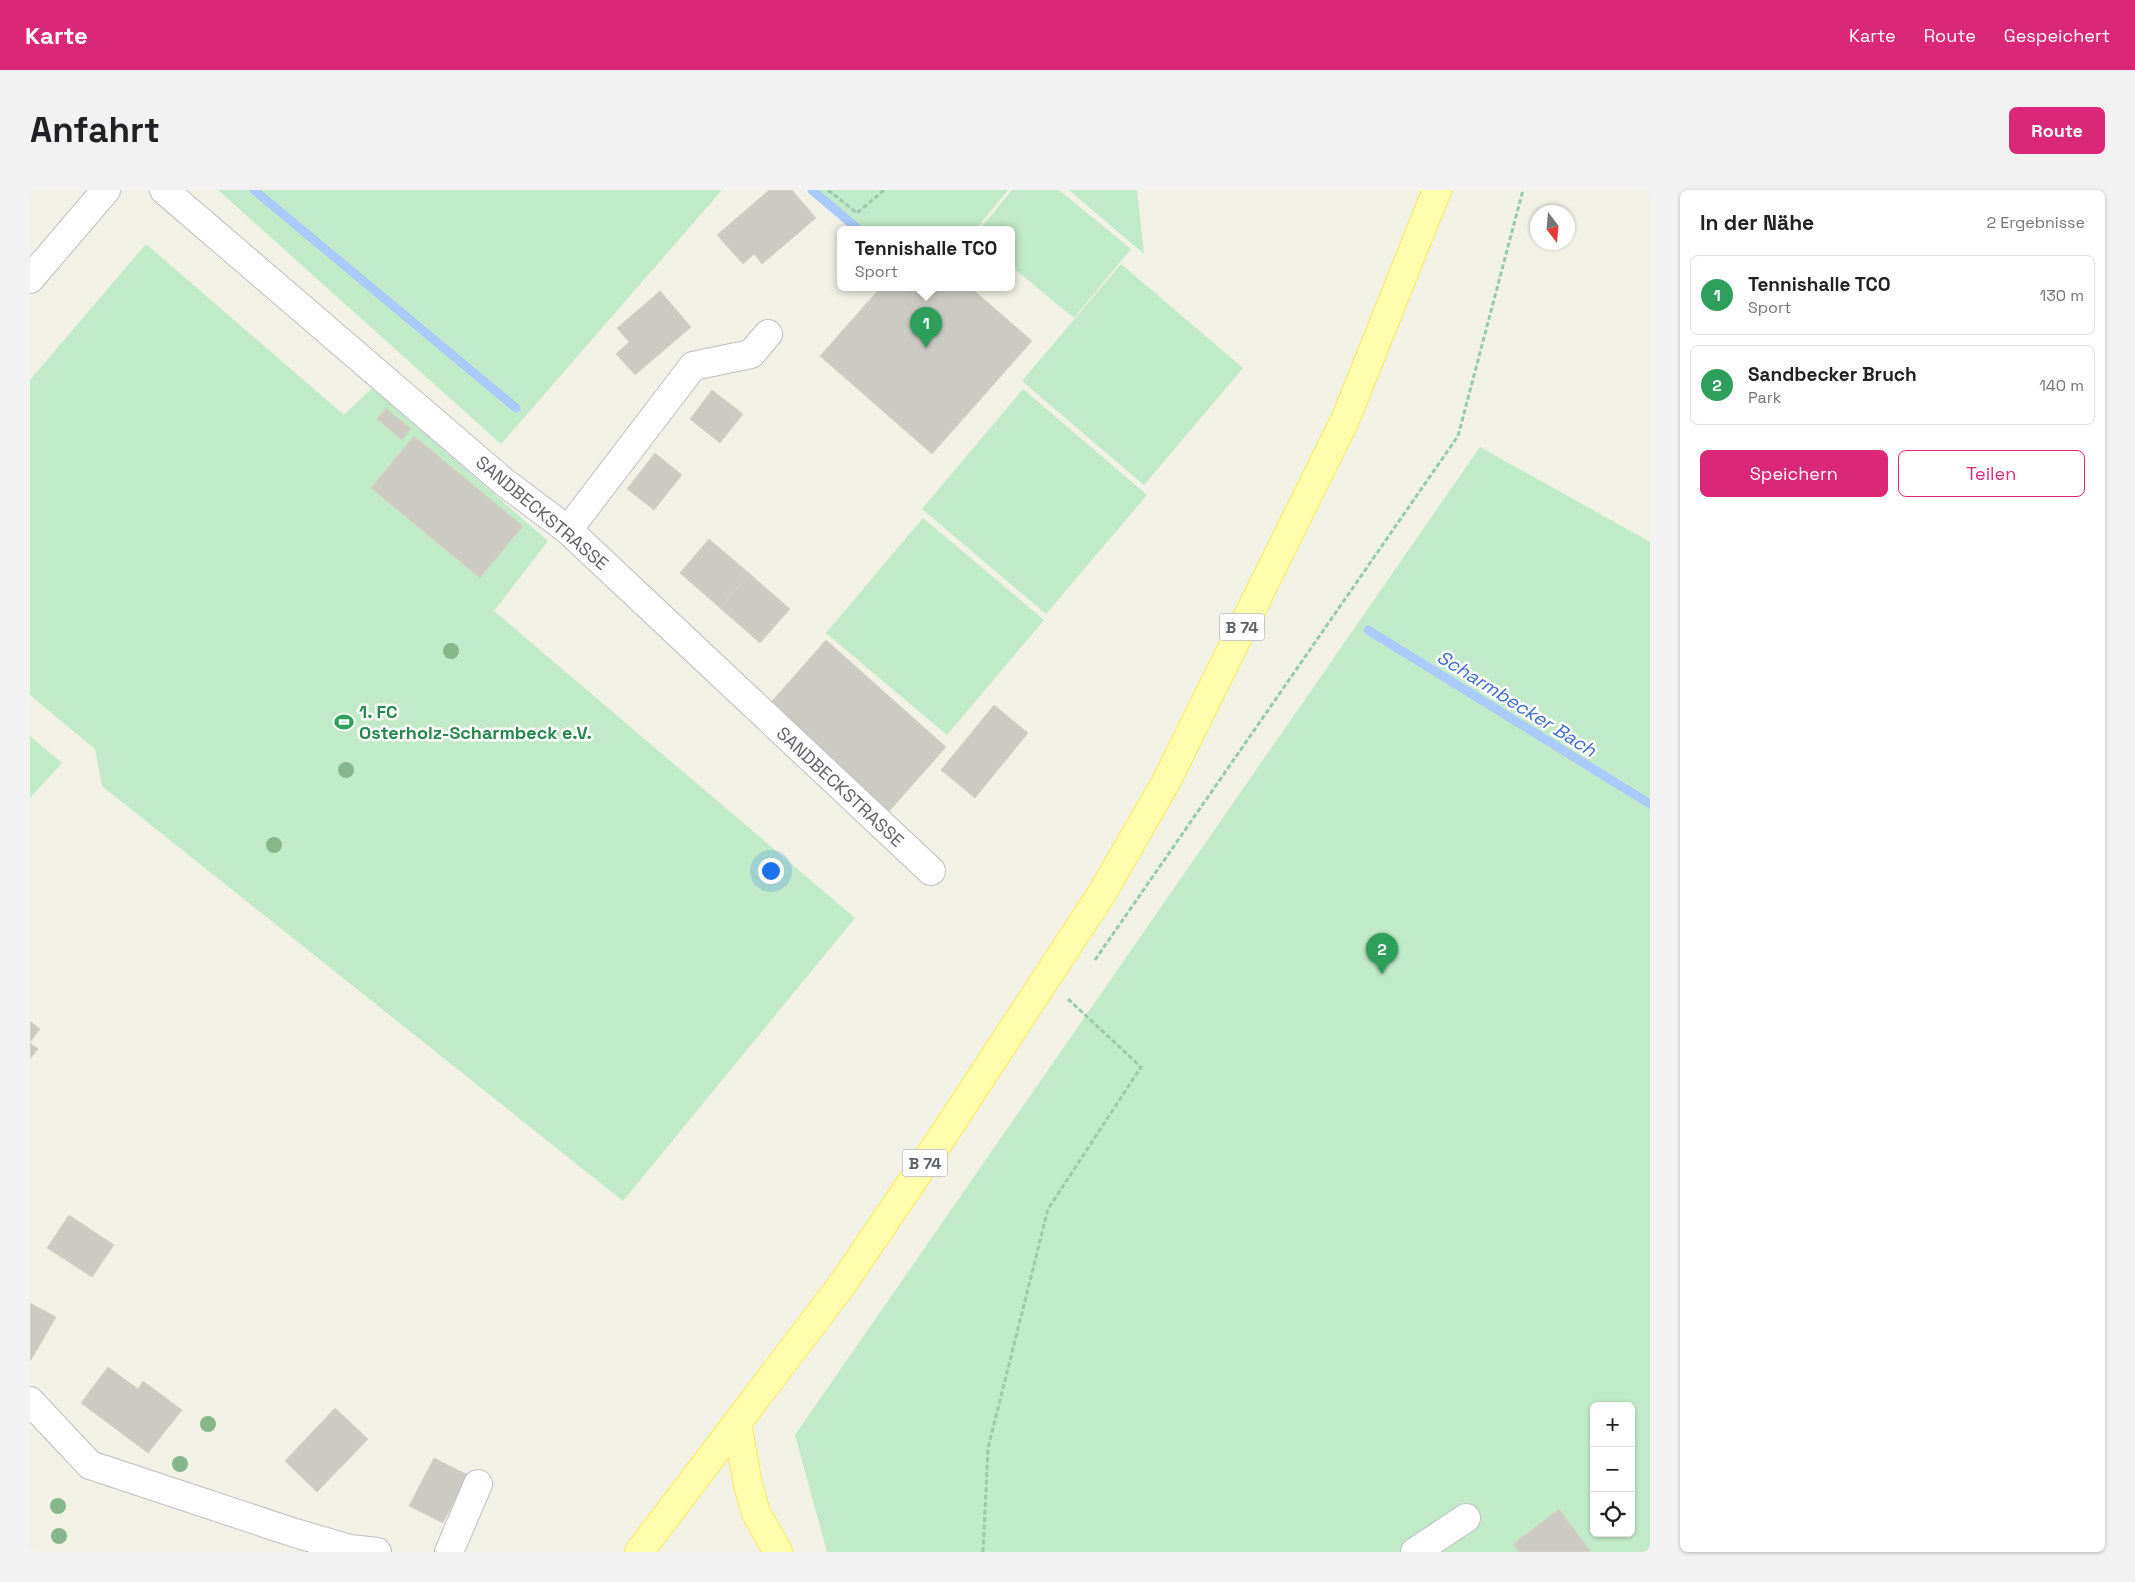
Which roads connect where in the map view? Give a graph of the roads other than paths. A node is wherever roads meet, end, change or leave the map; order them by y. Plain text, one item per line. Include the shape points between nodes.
1 (106, 190) edge
2 (164, 190) edge
3 (1438, 190) edge
4 (30, 279) edge
5 (768, 334) dead end
6 (568, 530) junction
7 (930, 871) dead end
8 (30, 1401) edge
9 (737, 1423) junction
10 (478, 1484) dead end
11 (1466, 1518) dead end
12 (661, 1524) junction
13 (377, 1552) edge
14 (449, 1552) edge
15 (623, 1552) edge
16 (639, 1552) edge
17 (778, 1552) edge
18 (1415, 1552) edge

1 - 4 street
2 - 6 street, SANDBECKSTRASSE via 496,475
3 - 9 main road, B 74 via 1345,420 1161,790 1102,893 937,1145 844,1282
5 - 6 street via 751,354 693,366
6 - 7 street, SANDBECKSTRASSE
8 - 13 street via 90,1466 295,1533
9 - 12 main road, B 74
9 - 17 main road via 756,1513
10 - 14 street
11 - 18 street
12 - 15 main road
12 - 16 main road, B 74

